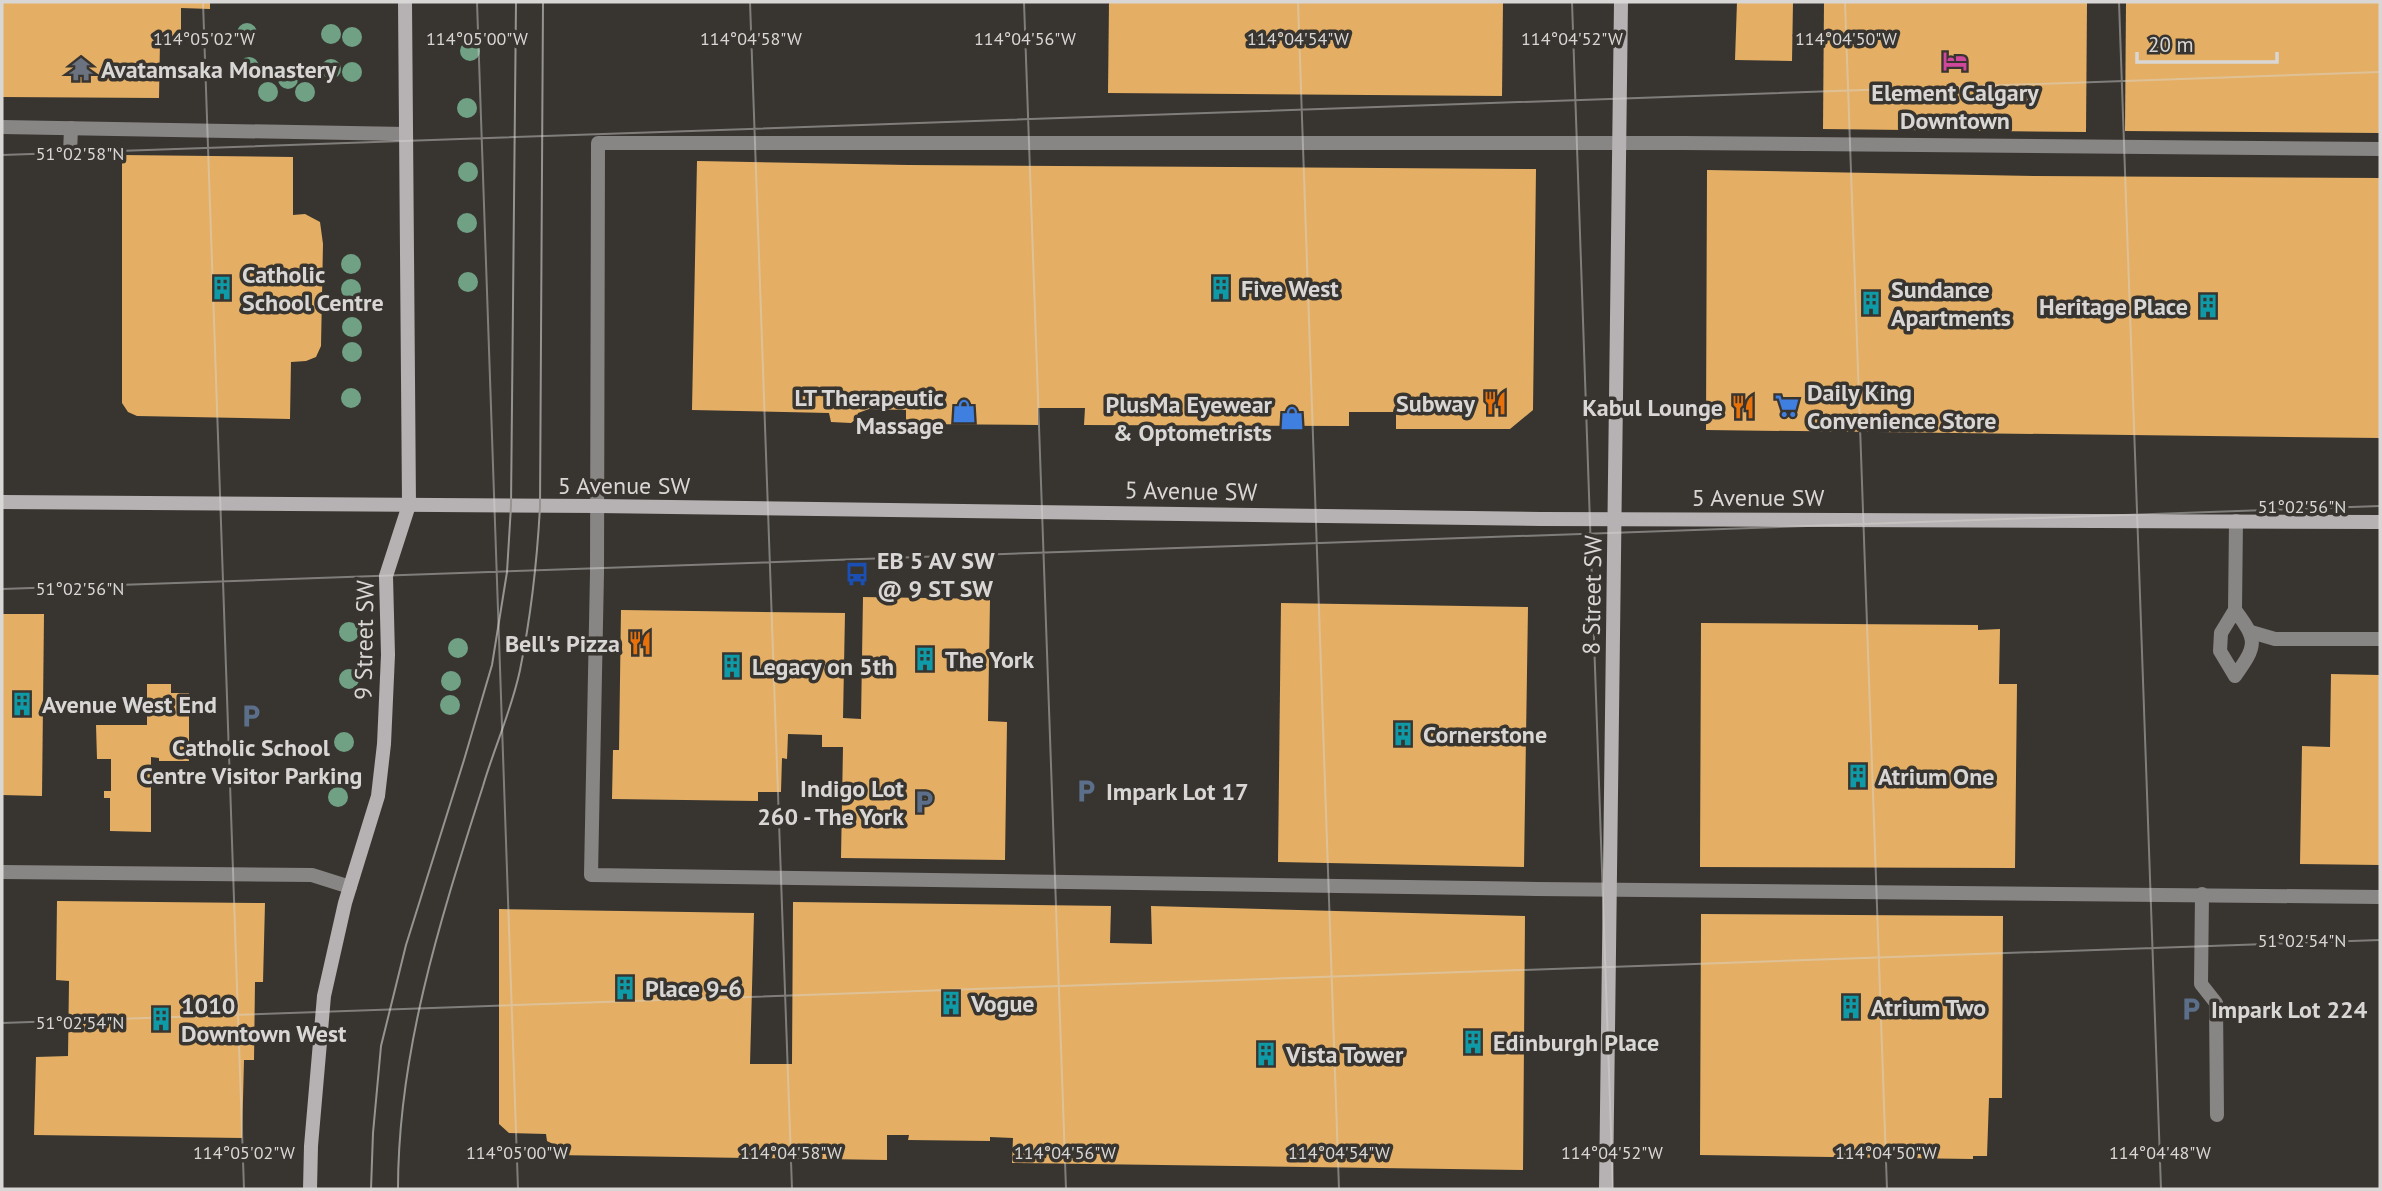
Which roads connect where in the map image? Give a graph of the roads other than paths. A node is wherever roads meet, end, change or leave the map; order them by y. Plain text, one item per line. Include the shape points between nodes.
1 (405, 2) edge
2 (1621, 2) edge
3 (2, 127) edge
4 (71, 128) junction
5 (406, 134) junction
6 (1620, 143) junction
7 (2380, 149) edge
8 (70, 154) dead end
9 (2, 502) edge
10 (409, 505) junction
11 (597, 506) junction
12 (1616, 519) junction
13 (2236, 521) junction
14 (2380, 522) edge
15 (2235, 610) junction
16 (2251, 632) junction
17 (2380, 639) edge
18 (2, 872) edge
19 (349, 887) junction
20 (1609, 890) junction
21 (2202, 894) junction
22 (2380, 897) edge
23 (2217, 1115) dead end
24 (310, 1189) edge
25 (1606, 1189) edge

1 - 5 main road, 9 Street SW
2 - 6 main road, 8 Street SW
3 - 4 lane
4 - 5 lane
4 - 8 lane
5 - 10 main road, 9 Street SW
6 - 7 lane
6 - 11 lane via 598,143
6 - 12 main road, 8 Street SW
9 - 10 main road, 5 Avenue SW
10 - 11 main road, 5 Avenue SW
10 - 19 main road, 9 Street SW via 386,576 388,655 378,796
11 - 12 main road, 5 Avenue SW
11 - 20 lane via 590,875
12 - 13 main road, 5 Avenue SW
12 - 20 main road, 8 Street SW
13 - 14 main road, 5 Avenue SW
13 - 15 lane
15 - 16 lane
15 - 16 lane via 2221,633 2220,652 2235,676 2251,653
16 - 17 lane via 2275,639
18 - 19 lane via 312,875
19 - 24 main road, 9 Street SW via 324,996
20 - 21 lane
20 - 25 main road, 8 Street SW
21 - 22 lane
21 - 23 lane via 2201,984 2216,1003

